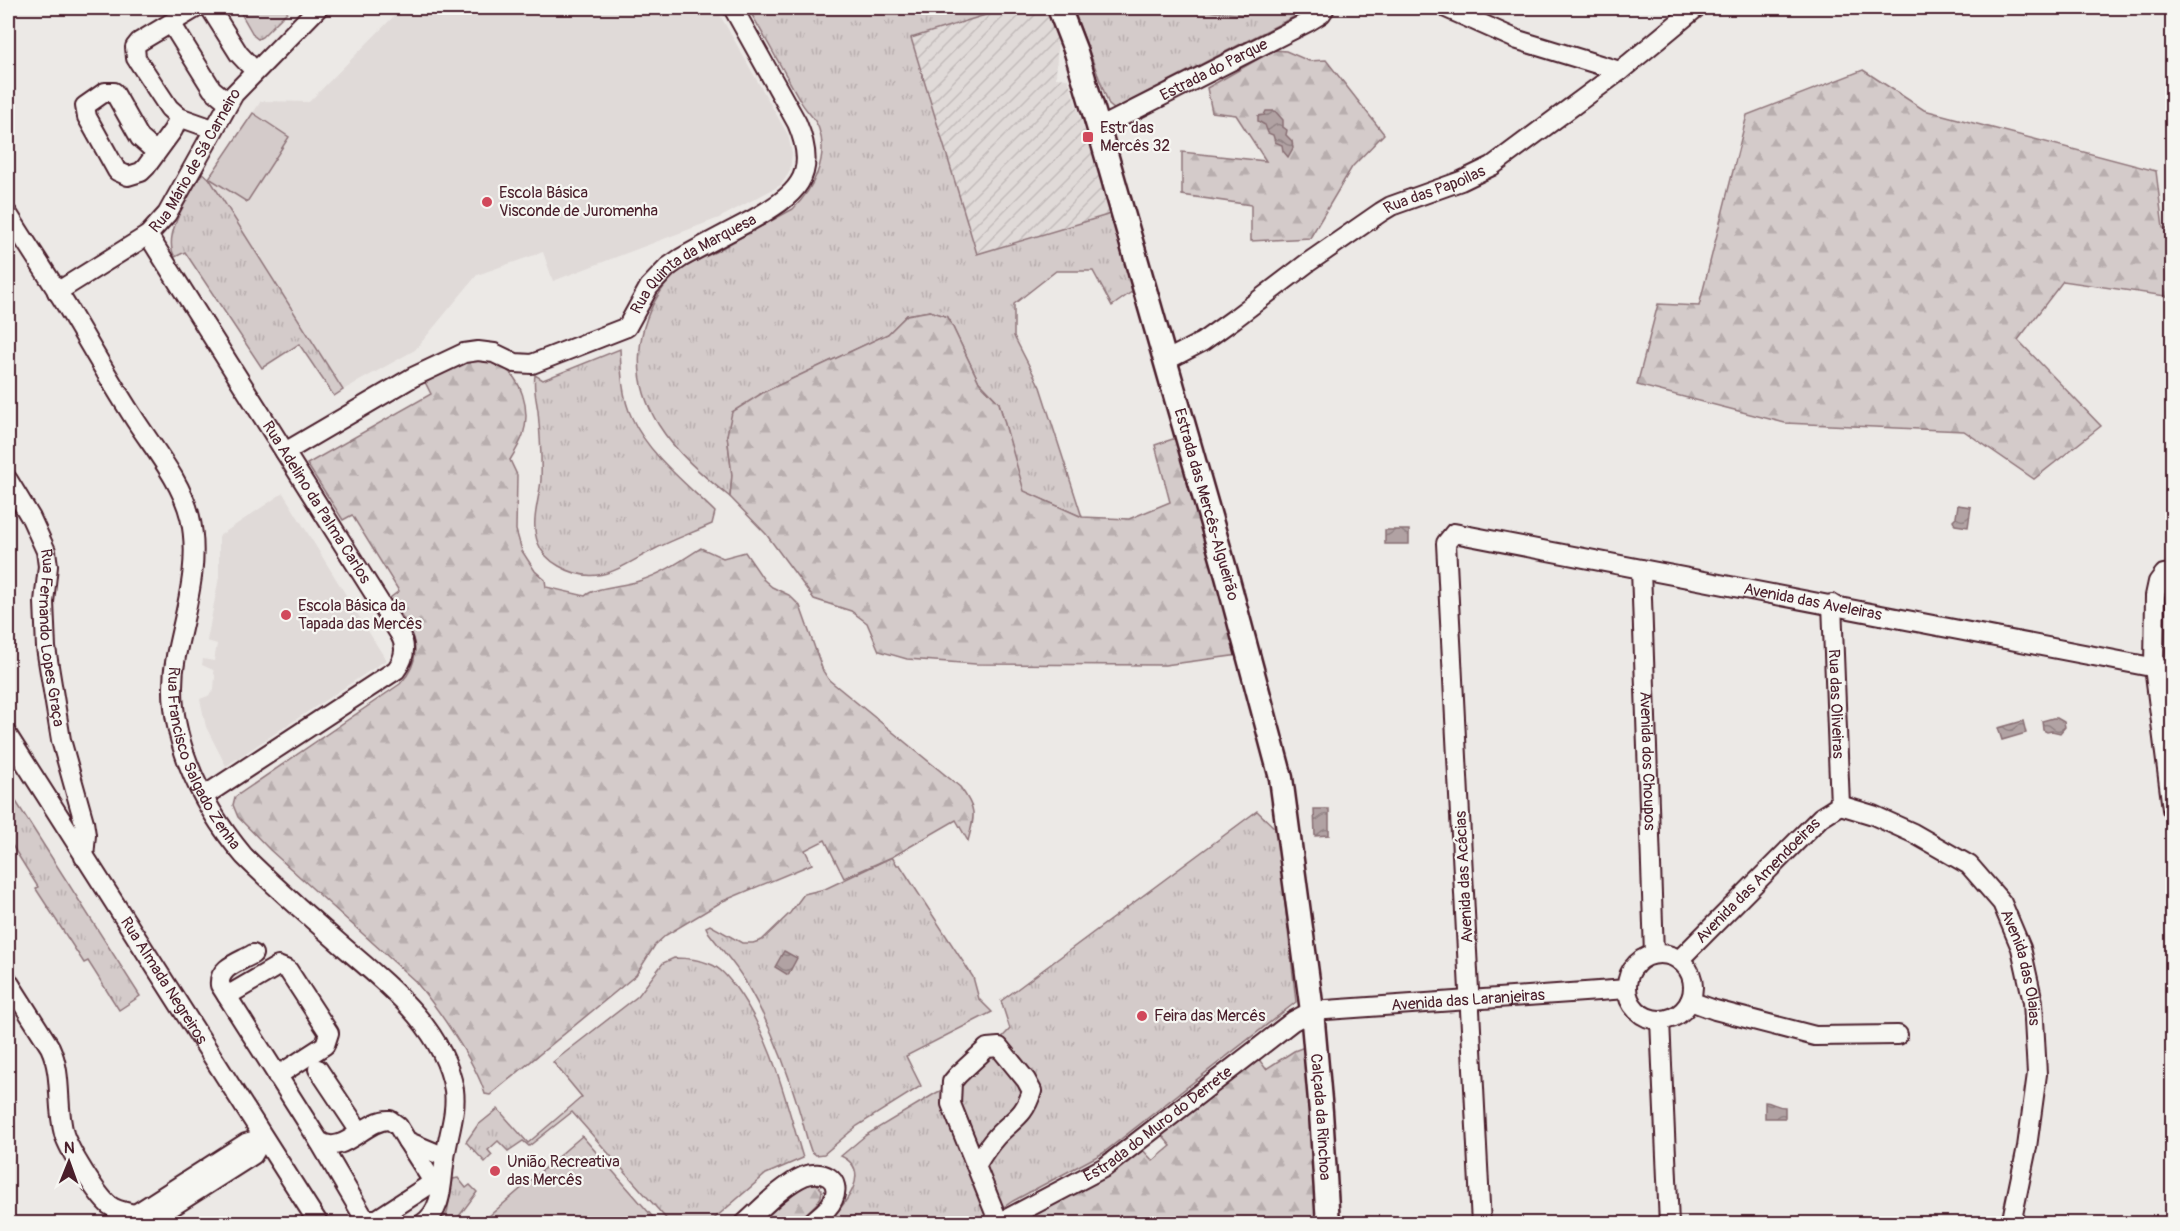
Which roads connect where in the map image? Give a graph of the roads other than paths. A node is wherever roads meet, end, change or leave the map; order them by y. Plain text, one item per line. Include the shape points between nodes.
1 (196, 8) edge
2 (210, 8) edge
3 (318, 8) edge
4 (733, 8) edge
5 (1059, 8) edge
6 (1696, 8) edge
7 (1328, 10) edge
8 (1457, 10) edge
9 (171, 23) junction
10 (1620, 70) junction
11 (255, 71) junction
12 (228, 102) junction
13 (179, 117) junction
14 (1098, 126) junction
15 (213, 129) junction
16 (156, 152) junction
17 (8, 214) edge
18 (148, 235) junction
19 (57, 292) junction
20 (1165, 361) junction
21 (285, 452) junction
22 (8, 480) edge
23 (1454, 533) joint
24 (1641, 569) junction
25 (2172, 573) edge
26 (1832, 604) junction
27 (2154, 667) junction
28 (2172, 671) edge
29 (8, 736) edge
30 (204, 796) junction
31 (78, 803) junction
32 (1840, 806) junction
33 (52, 807) junction
34 (2172, 809) edge
35 (84, 857) junction
36 (253, 954) dead end
37 (1654, 954) junction
38 (1679, 960) junction
39 (8, 981) edge
40 (1627, 989) junction
41 (227, 996) junction
42 (1470, 1001) junction
43 (1690, 1001) junction
44 (1311, 1011) junction
45 (1660, 1020) junction
46 (1898, 1035) dead end
47 (318, 1069) dead end
48 (277, 1076) junction
49 (360, 1132) junction
50 (264, 1138) junction
51 (319, 1141) junction
52 (407, 1141) junction
53 (445, 1157) junction
54 (977, 1164) junction
55 (136, 1221) edge
56 (998, 1223) edge
57 (319, 1224) edge
58 (422, 1224) edge
59 (744, 1224) edge
60 (810, 1224) edge
61 (1328, 1224) edge
62 (1481, 1224) edge
63 (1669, 1224) edge
64 (2011, 1224) edge

1 - 9 street
2 - 11 street via 239,54
3 - 11 street, Rua Mário de Sá Carneiro
4 - 21 street, Rua Quinta da Marquesa via 804,138 806,166 794,191 775,207 668,267 649,287 627,327 532,364 515,363 494,353 464,353 413,377
5 - 14 street, Estrada das Mercês-Algueirão
6 - 10 street, Rua das Papoilas
7 - 14 street, Estrada do Parque
8 - 10 street via 1518,40
9 - 12 street via 212,89
9 - 13 street via 139,42 134,52 169,108
10 - 20 street, Rua das Papoilas via 1492,166 1391,206 1218,331
11 - 12 street, Rua Mário de Sá Carneiro
12 - 15 street, Rua Mário de Sá Carneiro
13 - 15 street
13 - 16 street
14 - 20 street, Estrada das Mercês-Algueirão
15 - 18 street, Rua Mário de Sá Carneiro via 167,214
16 - 16 street via 140,138 114,92 105,92 85,106 87,117 123,175 141,172
17 - 19 street, Rua Francisco Salgado Zenha
18 - 19 street, Rua Mário de Sá Carneiro
18 - 21 street, Rua Adelino da Palma Carlos
19 - 30 street, Rua Francisco Salgado Zenha via 179,488 191,518 193,567 175,659 173,690 177,726
20 - 44 street, Estrada das Mercês-Algueirão via 1281,778
21 - 30 street, Rua Adelino da Palma Carlos via 399,633 405,651 396,670
22 - 31 street, Rua Fernando Lopes Graça via 46,551 46,648 61,740
23 - 24 street, Avenida das Aveleiras
23 - 42 street, Avenida das Acácias via 1446,543
24 - 26 street, Avenida das Aveleiras
24 - 37 street, Avenida dos Choupos
25 - 27 street via 2164,574 2158,582 2155,596
26 - 27 street, Avenida das Aveleiras
26 - 32 street, Rua das Oliveiras
27 - 28 street, Avenida das Aveleiras
27 - 34 street
29 - 33 street, Rua Almada Negreiros
30 - 53 street, Rua Francisco Salgado Zenha via 244,856 403,999 426,1028 446,1063 454,1092
31 - 33 street
31 - 35 street, Rua Fernando Lopes Graça via 86,835
32 - 38 street, Avenida das Amendoeiras via 1821,817
32 - 64 street, Avenida das Olaias via 1873,815 1913,833 1969,865 2002,903 2021,948 2033,1002 2037,1074
33 - 35 street, Rua Almada Negreiros
35 - 50 street, Rua Almada Negreiros
36 - 41 street via 224,970 220,985
37 - 38 street
37 - 40 street via 1637,963 1627,980
38 - 43 street via 1692,978
39 - 55 street via 55,1058 62,1125 72,1150 105,1201
40 - 42 street, Avenida das Laranjeiras
40 - 45 street via 1641,1014
41 - 48 street
41 - 48 street via 278,966 288,970 329,1033 325,1045
42 - 44 street, Avenida das Laranjeiras
42 - 62 street, Avenida das Acácias
43 - 45 street via 1677,1015
43 - 46 street via 1815,1036
44 - 56 street, Estrada do Muro do Derrete via 1105,1167
44 - 61 street, Calçada da Rinchoa
45 - 63 street
47 - 49 street
48 - 51 street
49 - 51 street via 339,1144 325,1145
49 - 52 street via 379,1121 390,1120
50 - 55 street via 246,1143
50 - 57 street, Rua Almada Negreiros
51 - 52 street via 368,1219 377,1219 429,1185 430,1177
52 - 53 street
53 - 58 street, Rua Francisco Salgado Zenha via 436,1208
54 - 54 street via 951,1104 952,1082 987,1048 999,1047 1032,1091 1028,1106 987,1148
54 - 56 street
59 - 60 street via 803,1176 820,1173 831,1178 834,1196

